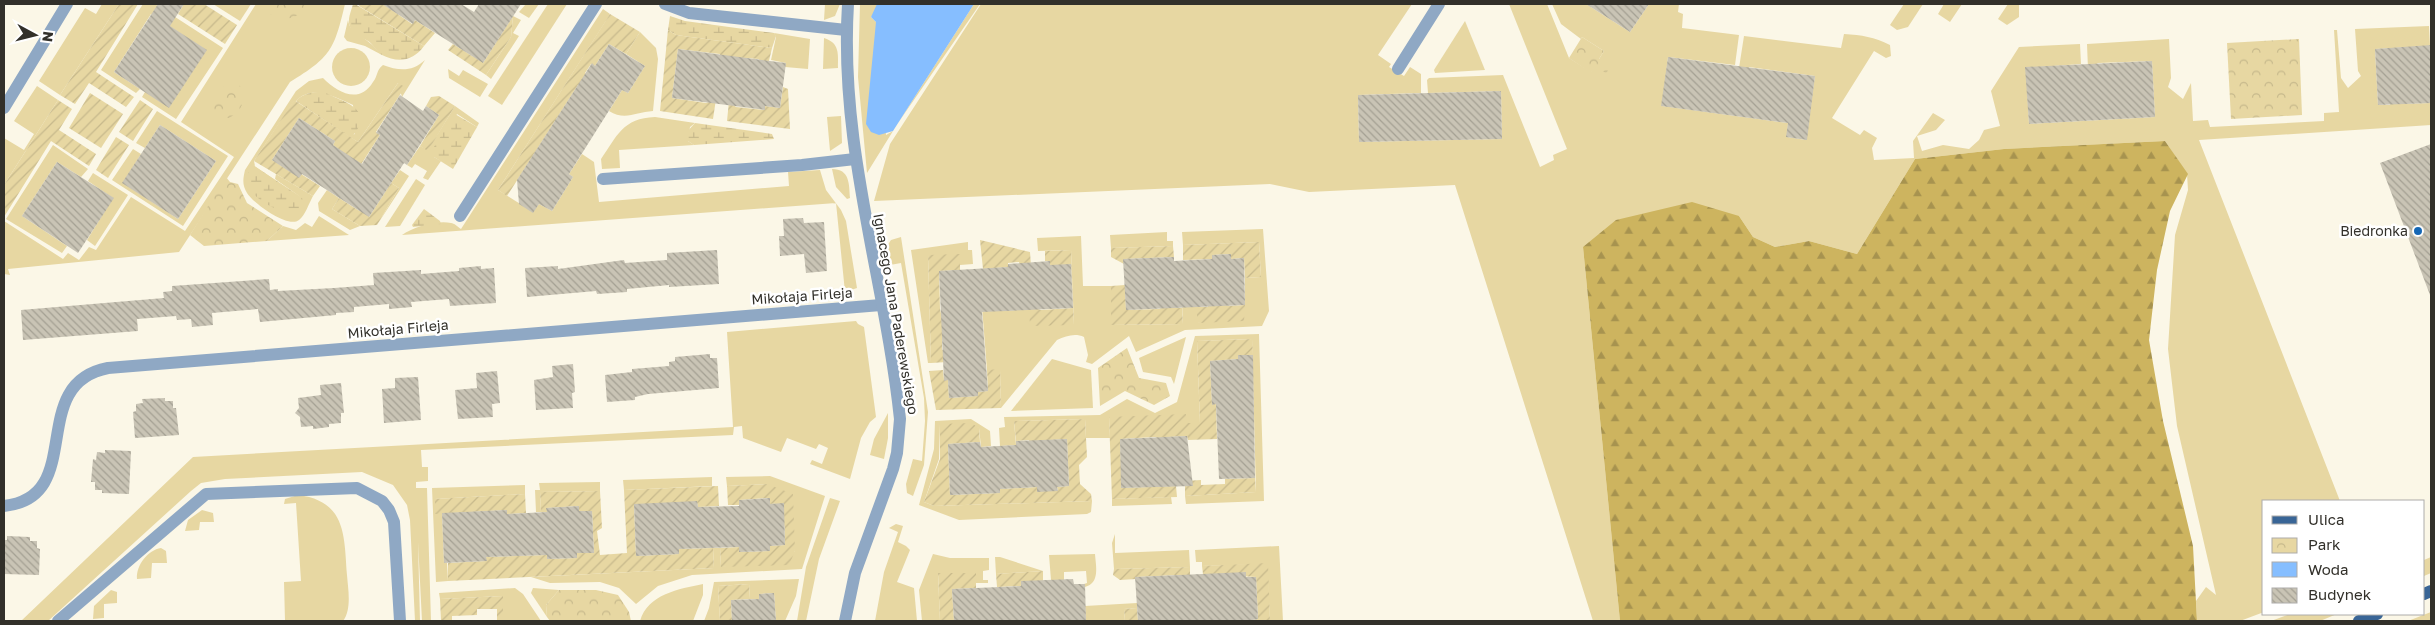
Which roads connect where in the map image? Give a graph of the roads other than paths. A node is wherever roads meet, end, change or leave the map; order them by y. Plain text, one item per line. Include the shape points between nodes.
1 (66, 4) edge
2 (596, 4) edge
3 (665, 4) edge
4 (848, 4) edge
5 (1439, 4) edge
6 (846, 30) junction
7 (1398, 70) dead end
8 (4, 108) edge
9 (855, 159) junction
10 (603, 179) dead end
11 (460, 216) dead end
12 (881, 305) junction
13 (4, 506) edge
14 (2374, 615) edge
15 (58, 621) edge
16 (400, 621) edge
17 (845, 621) edge
18 (2358, 621) edge

1 - 8 street
2 - 11 street
3 - 6 street via 689,13
4 - 6 street, Ignacego Jana Paderewskiego
5 - 7 street
6 - 9 street, Ignacego Jana Paderewskiego
9 - 10 street
9 - 12 street, Ignacego Jana Paderewskiego
12 - 13 street, Mikołaja Firleja via 108,368 91,372 77,382 68,395 46,483 27,501
12 - 17 street, Ignacego Jana Paderewskiego via 898,401 899,438 891,477 854,573
14 - 18 main road
15 - 16 street via 206,494 357,488 382,501 394,522

